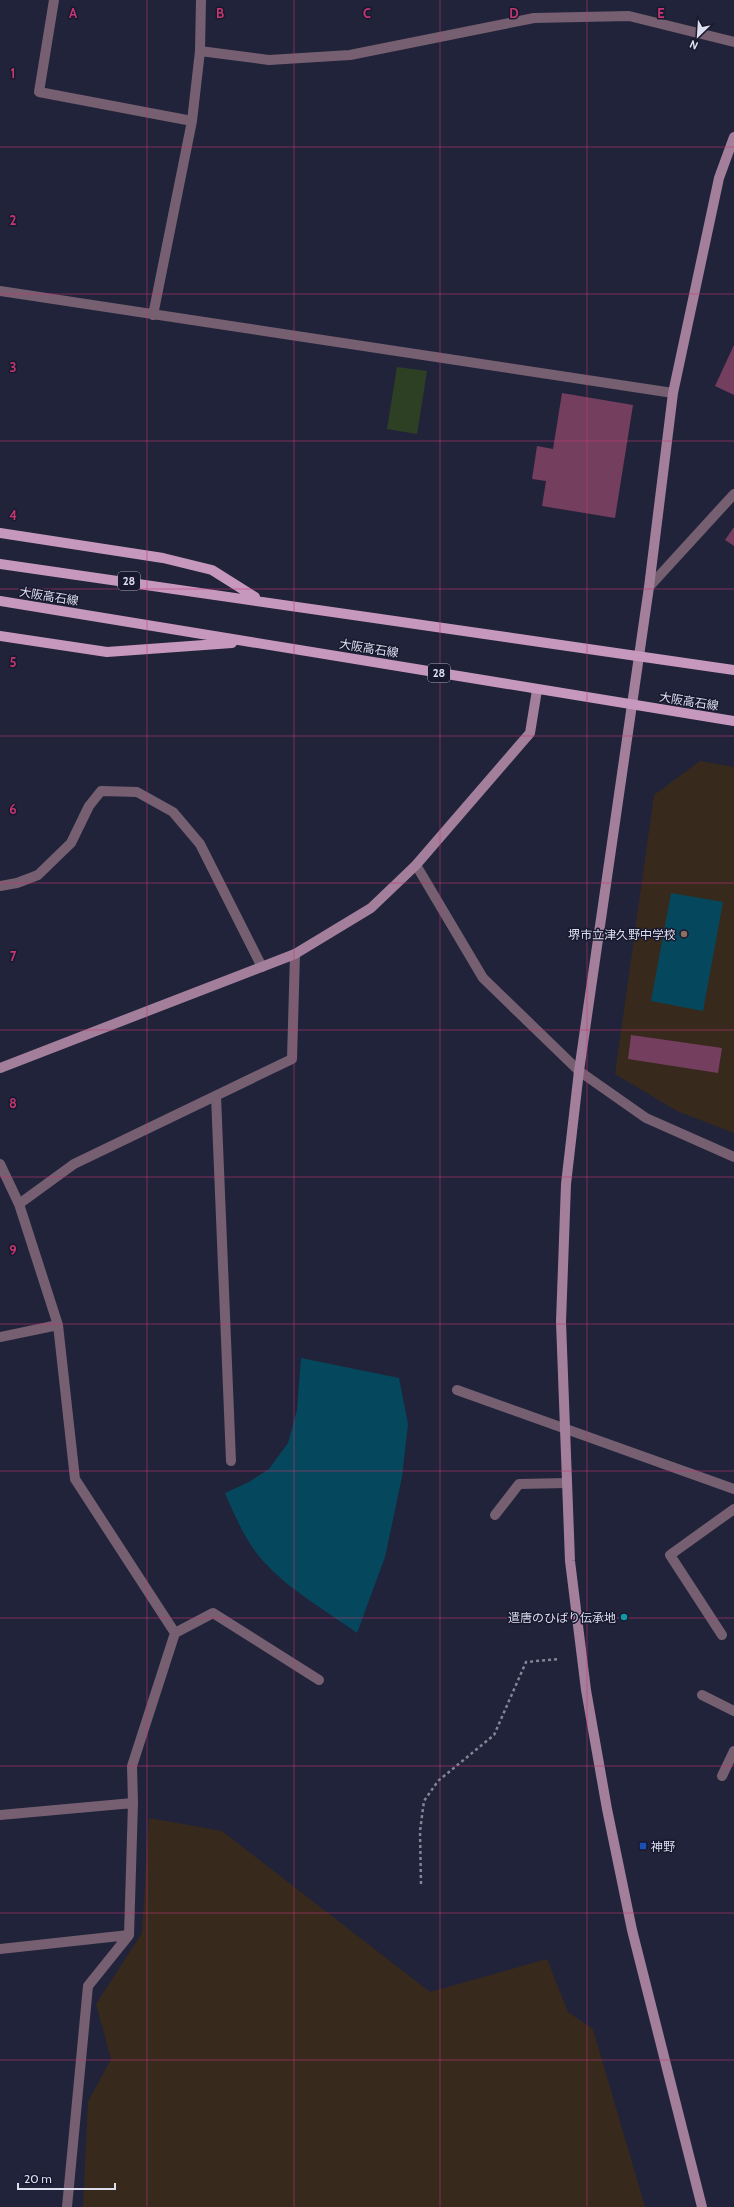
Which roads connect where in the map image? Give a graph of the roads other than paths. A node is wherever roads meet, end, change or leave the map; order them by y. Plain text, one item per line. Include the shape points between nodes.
1 (54, 0) edge
2 (201, 0) edge
3 (734, 42) edge
4 (200, 51) junction
5 (192, 121) junction
6 (734, 137) edge
7 (0, 291) edge
8 (153, 315) junction
9 (673, 393) junction
10 (734, 494) edge
11 (0, 533) edge
12 (0, 564) edge
13 (649, 587) junction
14 (258, 600) junction
15 (0, 601) edge
16 (0, 636) edge
17 (248, 642) junction
18 (638, 655) junction
19 (734, 670) edge
20 (538, 690) junction
21 (630, 705) junction
22 (734, 721) edge
23 (416, 865) junction
24 (0, 886) edge
25 (295, 954) junction
26 (262, 966) junction
27 (0, 1068) edge
28 (580, 1071) junction
29 (216, 1096) junction
30 (734, 1156) edge
31 (0, 1164) edge
32 (19, 1204) junction
33 (58, 1325) junction
34 (0, 1337) edge
35 (457, 1390) dead end
36 (564, 1428) junction
37 (231, 1461) dead end
38 (566, 1483) junction
39 (734, 1489) edge
40 (734, 1509) edge
41 (494, 1516) dead end
42 (175, 1634) junction
43 (722, 1634) dead end
44 (319, 1680) dead end
45 (702, 1695) dead end
46 (734, 1711) edge
47 (734, 1751) edge
48 (722, 1776) dead end
49 (133, 1803) junction
50 (0, 1815) edge
51 (129, 1935) junction
52 (0, 1949) edge
53 (67, 2207) edge
54 (702, 2207) edge

1 - 5 street via 39,92
2 - 4 street
3 - 4 street via 629,16 534,18 350,55 269,60
4 - 5 street
5 - 8 street
6 - 9 street via 719,178
7 - 8 street
8 - 9 street
9 - 13 street
10 - 13 street
11 - 14 main road via 163,558 212,570
12 - 14 main road, 大阪高石線 / 28
13 - 18 street
14 - 18 main road, 大阪高石線 / 28
15 - 17 main road, 大阪高石線 / 28
16 - 17 main road via 107,652
17 - 20 main road, 大阪高石線 / 28
18 - 19 main road, 大阪高石線 / 28
18 - 21 street
20 - 21 main road, 大阪高石線 / 28
20 - 23 street via 530,733
21 - 22 main road, 大阪高石線 / 28
21 - 28 street
23 - 25 street via 370,908
23 - 28 street via 483,978
24 - 26 street via 17,884 38,875 71,843 89,806 101,791 137,792 173,812 200,844
25 - 26 street
25 - 29 street via 292,1059
26 - 27 street
28 - 30 street via 646,1118
28 - 36 street via 566,1184 561,1322
29 - 32 street via 74,1164
29 - 37 street
31 - 32 street
32 - 33 street
33 - 34 street
33 - 42 street via 75,1480
35 - 36 street
36 - 38 street
36 - 39 street
38 - 41 street via 519,1484
38 - 54 street via 570,1562 582,1657 607,1809 632,1930
40 - 43 street via 670,1555
42 - 44 street via 213,1613
42 - 49 street via 132,1766
45 - 46 street
47 - 48 street
49 - 50 street
49 - 51 street
51 - 52 street
51 - 53 street via 88,1986

